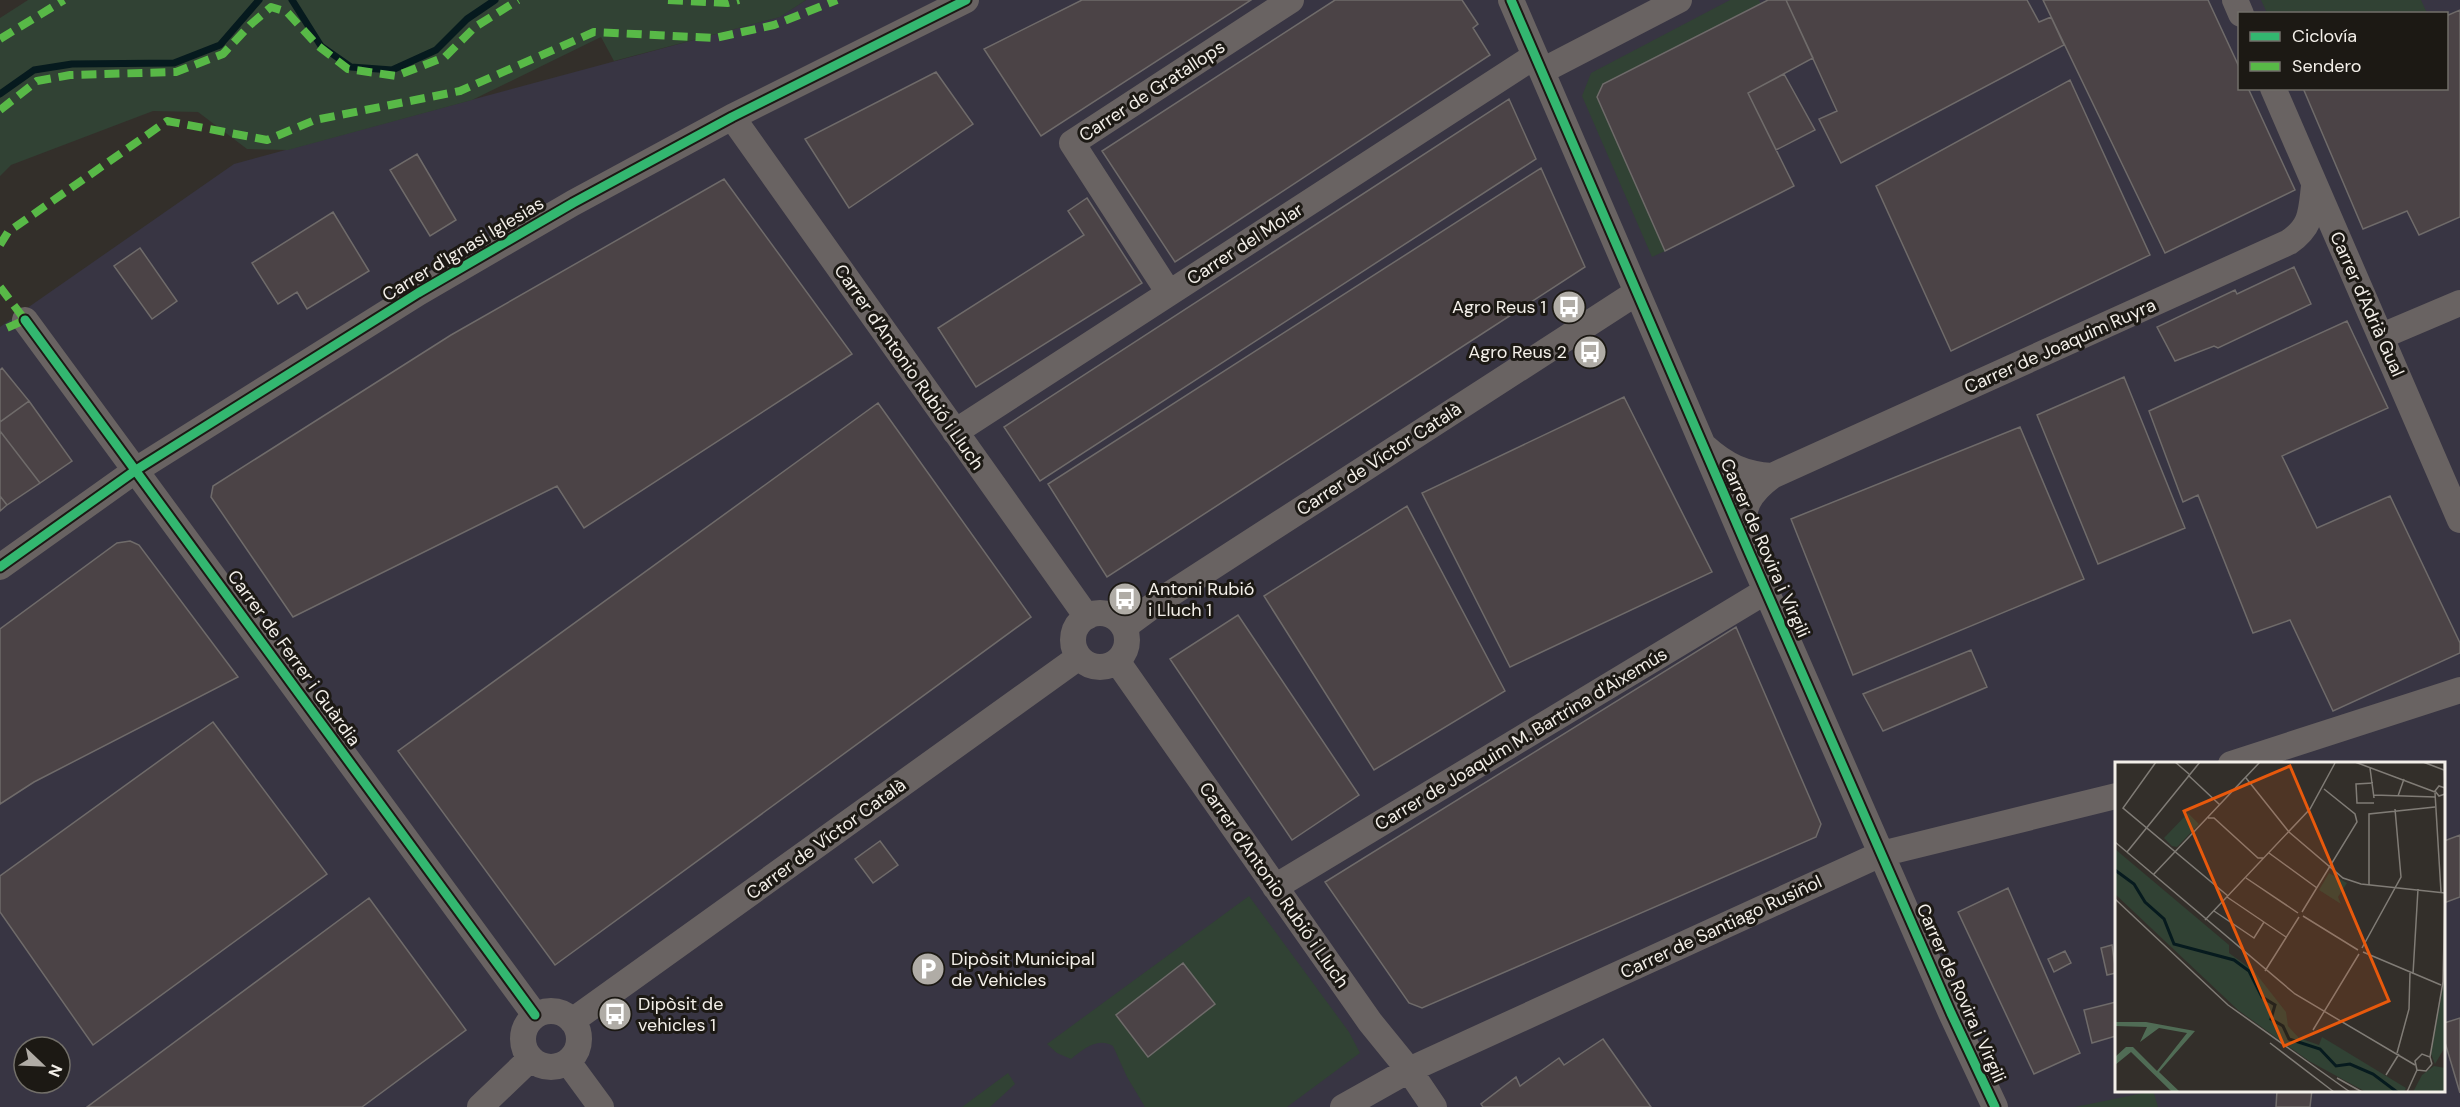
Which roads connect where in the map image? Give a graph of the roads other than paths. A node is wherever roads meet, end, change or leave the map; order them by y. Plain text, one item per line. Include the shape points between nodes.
1 (966, 0) edge
2 (1291, 0) edge
3 (1511, 0) edge
4 (1679, 0) edge
5 (1539, 64) junction
6 (2274, 90) edge
7 (732, 117) junction
8 (2314, 186) junction
9 (2289, 242) junction
10 (2346, 257) junction
11 (1169, 293) junction
12 (1636, 293) junction
13 (2460, 303) edge
14 (25, 320) dead end
15 (2382, 336) junction
16 (956, 432) junction
17 (1702, 444) junction
18 (136, 470) junction
19 (1772, 476) junction
20 (2460, 520) edge
21 (1749, 552) junction
22 (0, 567) edge
23 (1766, 591) junction
24 (1087, 616) junction
25 (1124, 627) junction
26 (1079, 657) junction
27 (1117, 661) junction
28 (2460, 690) edge
29 (2237, 762) edge
30 (2115, 796) edge
31 (1881, 854) junction
32 (1275, 887) junction
33 (535, 1015) junction
34 (572, 1021) junction
35 (530, 1059) junction
36 (568, 1062) junction
37 (1409, 1070) junction
38 (480, 1107) edge
39 (602, 1107) edge
40 (1343, 1107) edge
41 (1434, 1107) edge
42 (1995, 1107) edge

1 - 7 street, Carrer d'Ignasi Iglesias
2 - 11 street, Carrer de Gratallops via 1072,143
3 - 5 street, Carrer de Rovira i Virgili
4 - 5 street, Carrer del Molar
5 - 11 street, Carrer del Molar
5 - 12 street, Carrer de Rovira i Virgili
6 - 8 street, Carrer d'Adrià Gual
7 - 16 street, Carrer d'Antonio Rubió i Lluch
7 - 18 street, Carrer d'Ignasi Iglesias via 418,293
8 - 9 street, Carrer de Joaquim Ruyra via 2305,229
8 - 10 street, Carrer d'Adrià Gual
9 - 10 street via 2311,242
9 - 19 street, Carrer de Joaquim Ruyra
10 - 15 street, Carrer d'Adrià Gual
11 - 16 street, Carrer del Molar
12 - 17 street, Carrer de Rovira i Virgili
12 - 25 street, Carrer de Víctor Català
13 - 15 street
14 - 18 street, Carrer de Ferrer i Guàrdia
15 - 20 street, Carrer d'Adrià Gual
16 - 24 street, Carrer d'Antonio Rubió i Lluch
17 - 19 street via 1734,468
17 - 21 street, Carrer de Rovira i Virgili
18 - 22 street, Carrer d'Ignasi Iglesias
18 - 33 street, Carrer de Ferrer i Guàrdia
19 - 21 street, Carrer de Joaquim Ruyra via 1755,489 1748,501 1744,533
21 - 23 street, Carrer de Rovira i Virgili
23 - 31 street, Carrer de Rovira i Virgili
23 - 32 street, Carrer de Joaquim M. Bartrina d'Aixemús
24 - 25 street via 1108,614
24 - 26 street via 1074,633
25 - 27 street via 1127,643
26 - 27 street via 1097,667
26 - 34 street, Carrer de Víctor Català
27 - 32 street, Carrer d'Antonio Rubió i Lluch
28 - 29 street
30 - 31 street, Carrer de Santiago Rusiñol
31 - 37 street, Carrer de Santiago Rusiñol
31 - 42 street, Carrer de Rovira i Virgili
32 - 37 street, Carrer d'Antonio Rubió i Lluch via 1370,1022
33 - 34 street via 555,1011
33 - 35 street via 522,1036
34 - 36 street via 579,1040
35 - 36 street via 549,1068
35 - 38 street
36 - 39 street
37 - 40 street, Carrer de Santiago Rusiñol
37 - 41 street, Carrer d'Antonio Rubió i Lluch

